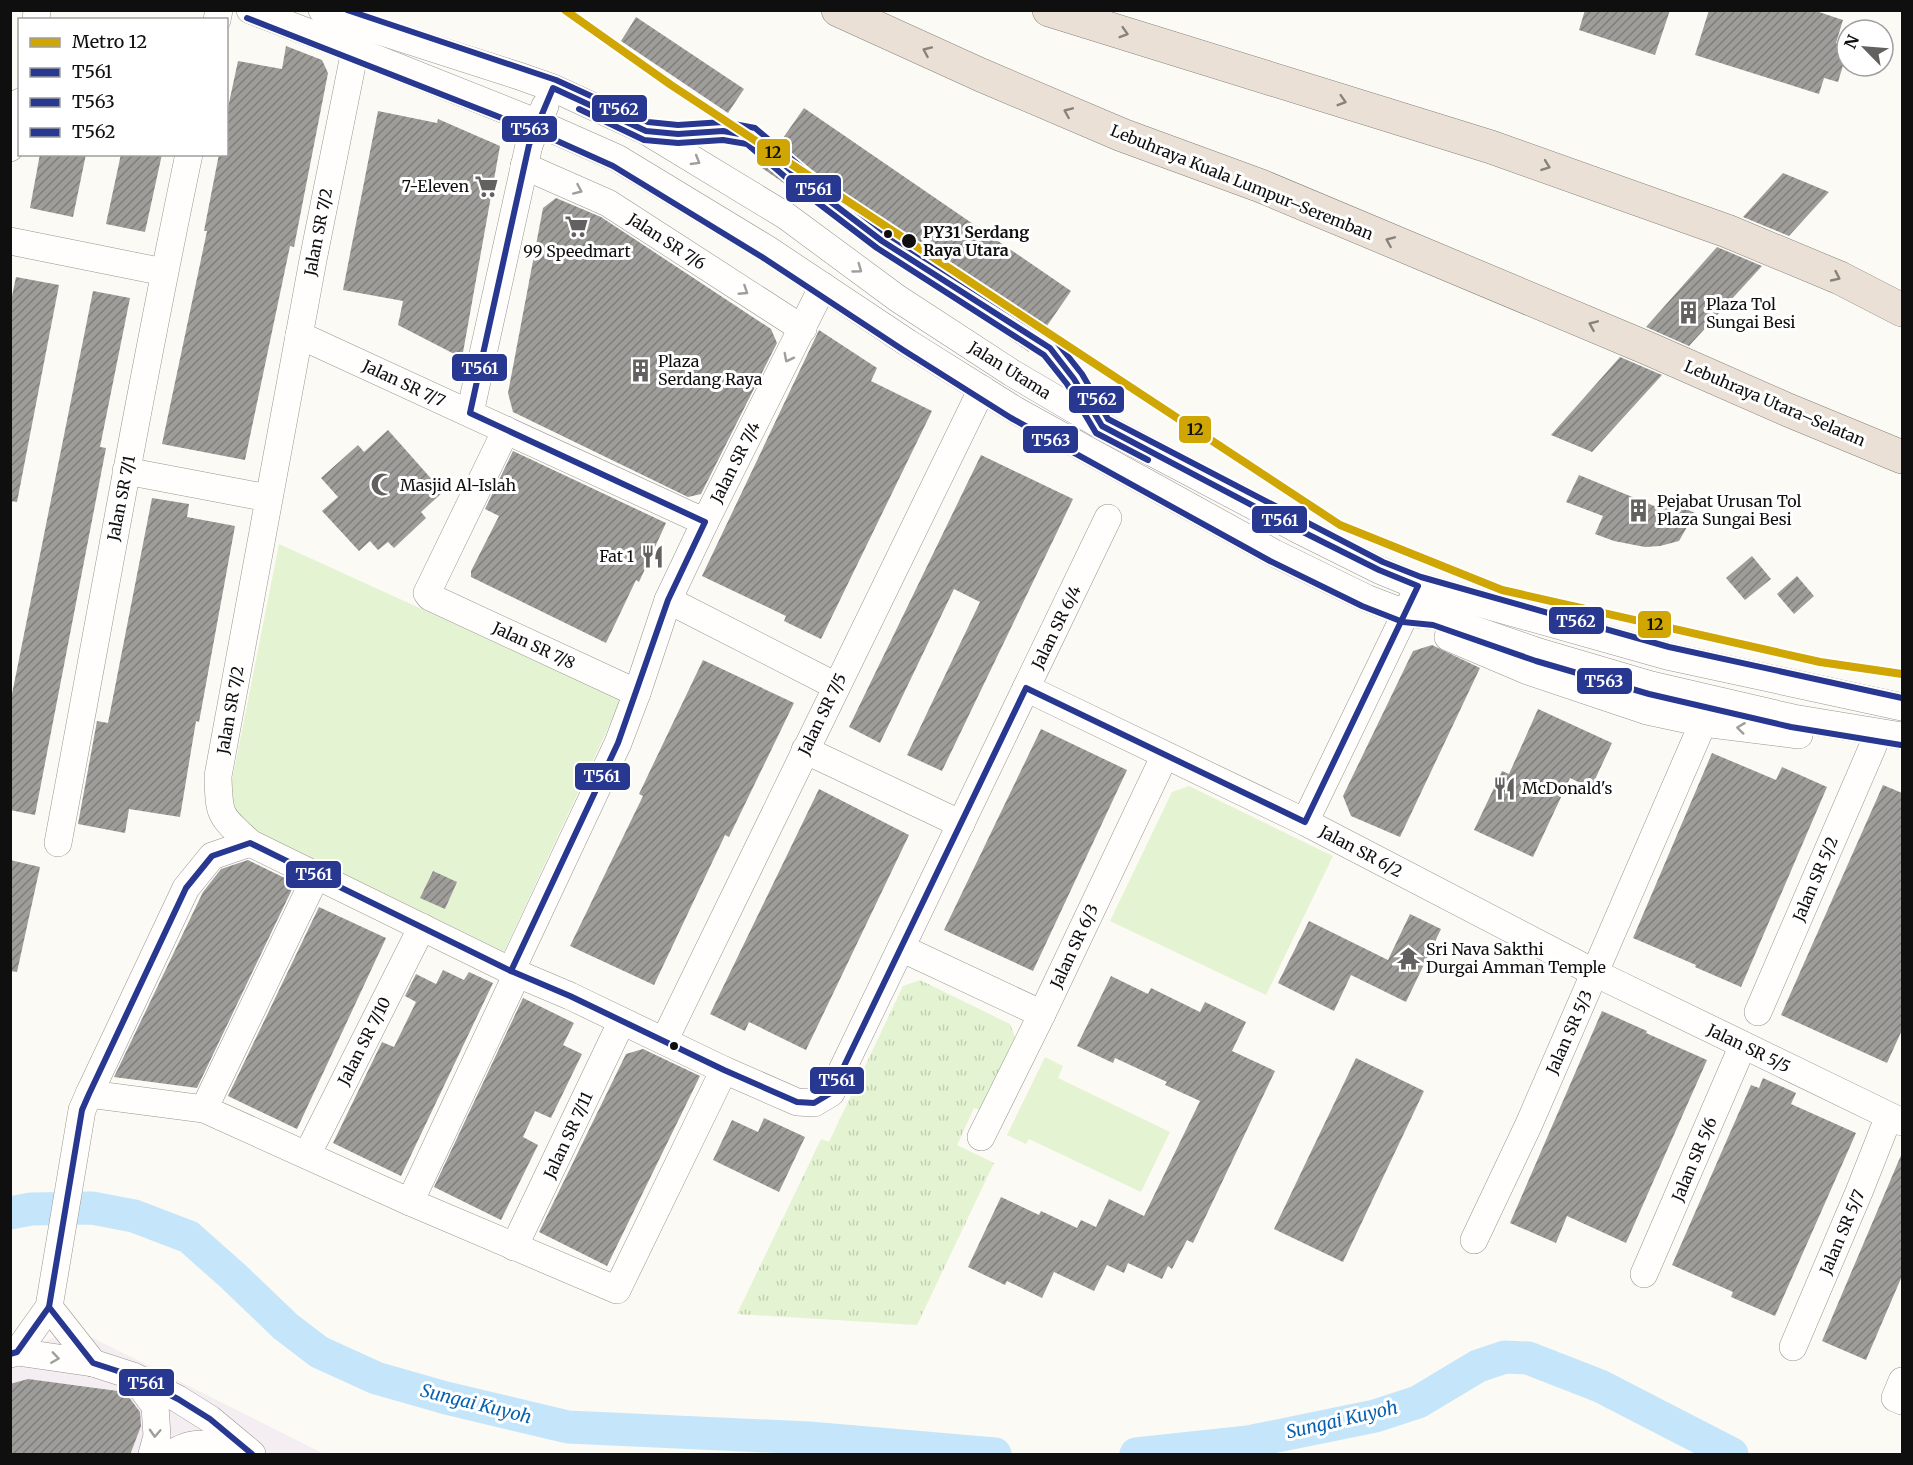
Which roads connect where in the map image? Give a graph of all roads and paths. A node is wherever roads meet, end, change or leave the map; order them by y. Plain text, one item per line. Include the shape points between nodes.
1 (249, 10) edge
2 (322, 10) edge
3 (838, 10) edge
4 (1049, 10) edge
5 (357, 28) edge
6 (553, 88) junction
7 (18, 111) edge
8 (538, 123) junction
9 (10, 148) edge
10 (189, 156) edge
11 (524, 166) junction
12 (10, 241) edge
13 (164, 272) junction
14 (823, 286) junction
15 (1902, 310) edge
16 (803, 328) junction
17 (299, 335) junction
18 (1647, 348) joint
19 (982, 389) junction
20 (470, 413) junction
21 (506, 430) junction
22 (1902, 458) edge
23 (126, 471) junction
24 (268, 498) junction
25 (1108, 518) dead end
26 (705, 522) junction
27 (1418, 586) junction
28 (668, 600) junction
29 (1405, 613) junction
30 (836, 686) junction
31 (1026, 688) junction
32 (638, 693) junction
33 (1902, 707) edge
34 (1703, 723) junction
35 (1902, 736) edge
36 (1873, 746) junction
37 (805, 750) junction
38 (1902, 752) edge
39 (1165, 755) junction
40 (1305, 822) junction
41 (961, 824) junction
42 (58, 843) dead end
43 (250, 843) junction
44 (316, 876) junction
45 (422, 927) junction
46 (901, 948) junction
47 (514, 973) junction
48 (1596, 973) junction
49 (1758, 1012) dead end
50 (1042, 1014) junction
51 (621, 1023) junction
52 (664, 1041) junction
53 (1743, 1045) junction
54 (724, 1070) junction
55 (86, 1102) junction
56 (797, 1102) joint
57 (204, 1109) junction
58 (1896, 1119) edge
59 (981, 1137) dead end
60 (307, 1155) junction
61 (410, 1202) junction
62 (1474, 1240) dead end
63 (514, 1247) junction
64 (1644, 1274) dead end
65 (50, 1298) junction
66 (1793, 1347) dead end
67 (14, 1353) edge
68 (93, 1363) junction
69 (133, 1376) junction
70 (1902, 1381) edge
71 (1902, 1401) edge
72 (252, 1454) edge
73 (152, 1455) edge
74 (172, 1455) edge

1 - 5 street, Jalan Utama
2 - 5 street, Jalan Utama
18 -> 3 highway, Lebuhraya Kuala Lumpur–Seremban via 1261,186 1122,135
4 -> 15 highway via 1491,147 1783,253
5 - 6 street, Jalan Utama
5 - 8 street, Jalan Utama
5 - 17 street, Jalan SR 7/2
6 - 8 street
6 -> 27 street, Jalan Utama via 646,131 766,204 916,310 1092,420 1299,530
7 - 9 street
8 - 11 street
8 - 14 street, Jalan Utama via 647,175
10 - 13 street, Jalan SR 7/1
11 -> 16 street, Jalan SR 7/6 via 608,203
11 - 20 street
12 - 13 street
13 - 23 street, Jalan SR 7/1
14 - 16 street, Jalan SR 7/4
14 - 19 street, Jalan Utama
16 -> 26 street, Jalan SR 7/4
17 - 20 street, Jalan SR 7/7
17 - 24 street, Jalan SR 7/2
18 - 22 highway, Lebuhraya Utara–Selatan
19 - 29 street, Jalan Utama via 1274,553
19 - 30 street, Jalan SR 7/5
20 - 21 street, Jalan SR 7/7
21 - 26 street, Jalan SR 7/7
21 - 32 street, Jalan SR 7/8 via 427,591 430,597
23 - 24 street
23 - 42 street, Jalan SR 7/1
24 - 43 street, Jalan SR 7/2 via 218,776 219,808 225,820
25 - 31 street, Jalan SR 6/4
26 - 28 street, Jalan SR 7/4
27 - 29 street
27 - 33 street, Jalan Utama via 1667,656
28 - 30 street
28 - 32 street, Jalan SR 7/4
29 - 34 street via 1431,630 1528,671 1647,711
29 - 35 street, Jalan Utama via 1435,616 1651,685 1793,718
29 - 40 street
30 - 37 street, Jalan SR 7/5
31 - 39 street, Jalan SR 6/2
31 - 41 street, Jalan SR 6/4
32 - 47 street, Jalan SR 7/4
36 -> 34 street
34 - 48 street, Jalan SR 5/3
36 - 38 street
36 - 49 street, Jalan SR 5/2
37 - 41 street
37 - 52 street, Jalan SR 7/5
39 - 40 street, Jalan SR 6/2
39 - 50 street, Jalan SR 6/3
40 - 48 street, Jalan SR 6/2
41 - 46 street, Jalan SR 6/4
43 - 44 street, Jalan SR 7/2
43 - 55 street via 212,856 186,888
44 - 45 street, Jalan SR 7/2
44 - 57 street
45 - 47 street, Jalan SR 7/2
45 - 60 street, Jalan SR 7/10
46 - 50 street
46 - 56 street, Jalan SR 6/4 via 831,1093 814,1103
47 - 51 street, Jalan SR 7/2
47 - 61 street, Jalan SR 7/4
48 - 53 street, Jalan SR 5/5
48 - 62 street, Jalan SR 5/3
50 - 59 street, Jalan SR 6/3
51 - 52 street, Jalan SR 7/2
51 - 63 street, Jalan SR 7/11
52 - 54 street, Jalan SR 7/2
53 - 58 street, Jalan SR 5/5
53 - 64 street, Jalan SR 5/6
54 - 56 street, Jalan SR 7/2
54 - 63 street via 617,1290
55 - 57 street
55 - 65 street
57 - 60 street
58 - 66 street, Jalan SR 5/7 via 1859,1192
60 - 61 street
61 - 63 street
65 - 67 street
65 - 68 street
67 -> 68 street
68 - 69 street
69 - 72 street via 178,1398
69 -> 73 street via 155,1406 157,1436
70 - 71 street via 1895,1398
72 - 74 street via 196,1443

